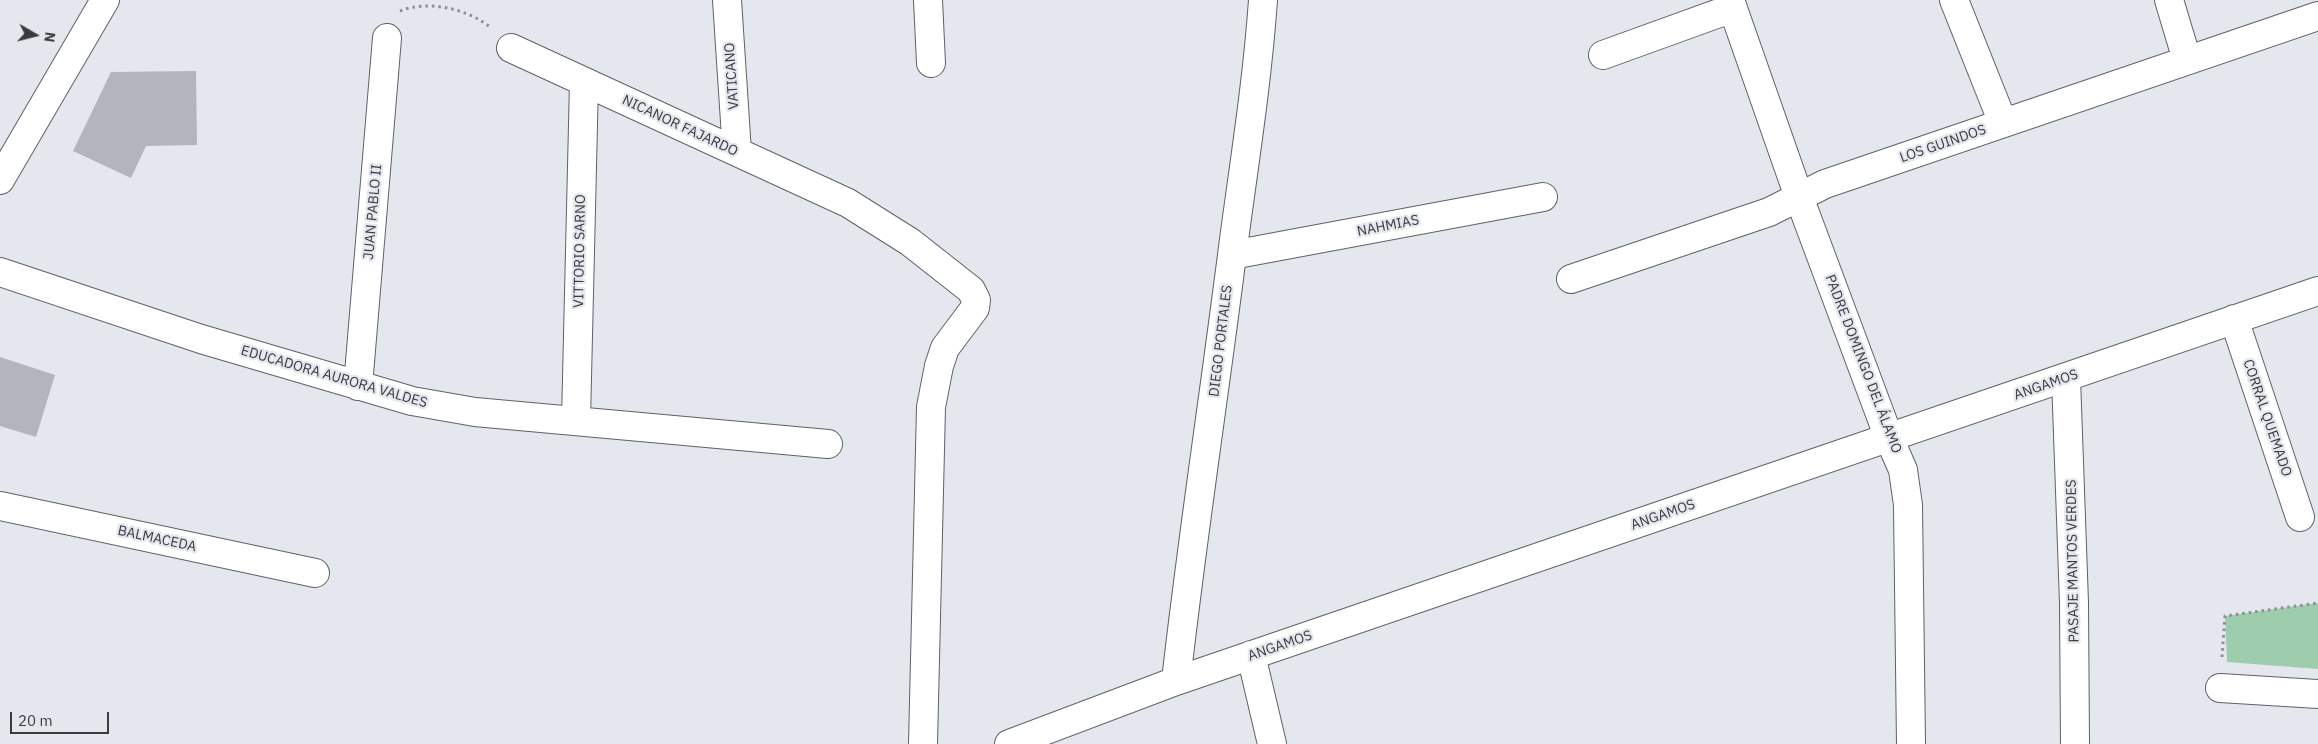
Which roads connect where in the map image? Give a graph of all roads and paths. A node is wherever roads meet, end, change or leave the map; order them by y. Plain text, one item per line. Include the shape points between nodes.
1 (105, 0) edge
2 (727, 0) edge
3 (928, 0) edge
4 (1264, 0) edge
5 (1954, 0) edge
6 (2169, 0) edge
7 (1732, 4) edge
8 (2318, 16) edge
9 (387, 38) joint
10 (511, 48) joint
11 (1603, 55) dead end
12 (2187, 60) junction
13 (931, 63) dead end
14 (584, 82) junction
15 (2003, 123) junction
16 (736, 152) junction
17 (0, 180) edge
18 (1543, 197) dead end
19 (1799, 197) junction
20 (1232, 255) junction
21 (0, 272) edge
22 (1571, 279) dead end
23 (2318, 290) edge
24 (2234, 320) junction
25 (2066, 378) junction
26 (358, 386) junction
27 (576, 420) junction
28 (1889, 438) junction
29 (828, 444) dead end
30 (0, 506) edge
31 (2300, 517) dead end
32 (315, 573) dead end
33 (2318, 603) edge
34 (1251, 656) junction
35 (1176, 681) junction
36 (2220, 688) joint
37 (2318, 694) edge
38 (1018, 742) edge
39 (923, 744) edge
40 (1272, 744) edge
41 (1911, 744) edge
42 (2075, 744) edge

1 - 17 street
2 - 16 street, VATICANO
3 - 13 street
4 - 20 street, DIEGO PORTALES via 1258,76
5 - 15 street
6 - 12 street
7 - 11 street
7 - 19 street, PADRE DOMINGO DEL ÁLAMO
8 - 12 street, LOS GUINDOS
9 - 10 path via 392,20 406,6 443,3 477,16
9 - 26 street, JUAN PABLO II
10 - 14 street, NICANOR FAJARDO
12 - 15 street, LOS GUINDOS
14 - 16 street, NICANOR FAJARDO
14 - 27 street, VITTORIO SARNO
15 - 19 street, LOS GUINDOS via 1826,184
16 - 39 street, NICANOR FAJARDO via 848,203 942,265 971,290 976,300 974,308 946,348 931,407
18 - 20 street, NAHMIAS
19 - 22 street, LOS GUINDOS via 1769,212
19 - 28 street, PADRE DOMINGO DEL ÁLAMO
20 - 35 street, DIEGO PORTALES
21 - 26 street, EDUCADORA AURORA VALDES
23 - 24 street, ANGAMOS
24 - 25 street, ANGAMOS
24 - 31 street, CORRAL QUEMADO
25 - 28 street, ANGAMOS
25 - 42 street, PASAJE MANTOS VERDES
26 - 27 street, EDUCADORA AURORA VALDES via 412,401 475,412
27 - 29 street, EDUCADORA AURORA VALDES
28 - 34 street, ANGAMOS
28 - 41 street, PADRE DOMINGO DEL ÁLAMO via 1907,487
30 - 32 street, BALMACEDA
33 - 36 path via 2225,616
34 - 35 street, ANGAMOS
34 - 40 street
35 - 38 street, ANGAMOS
36 - 37 street

